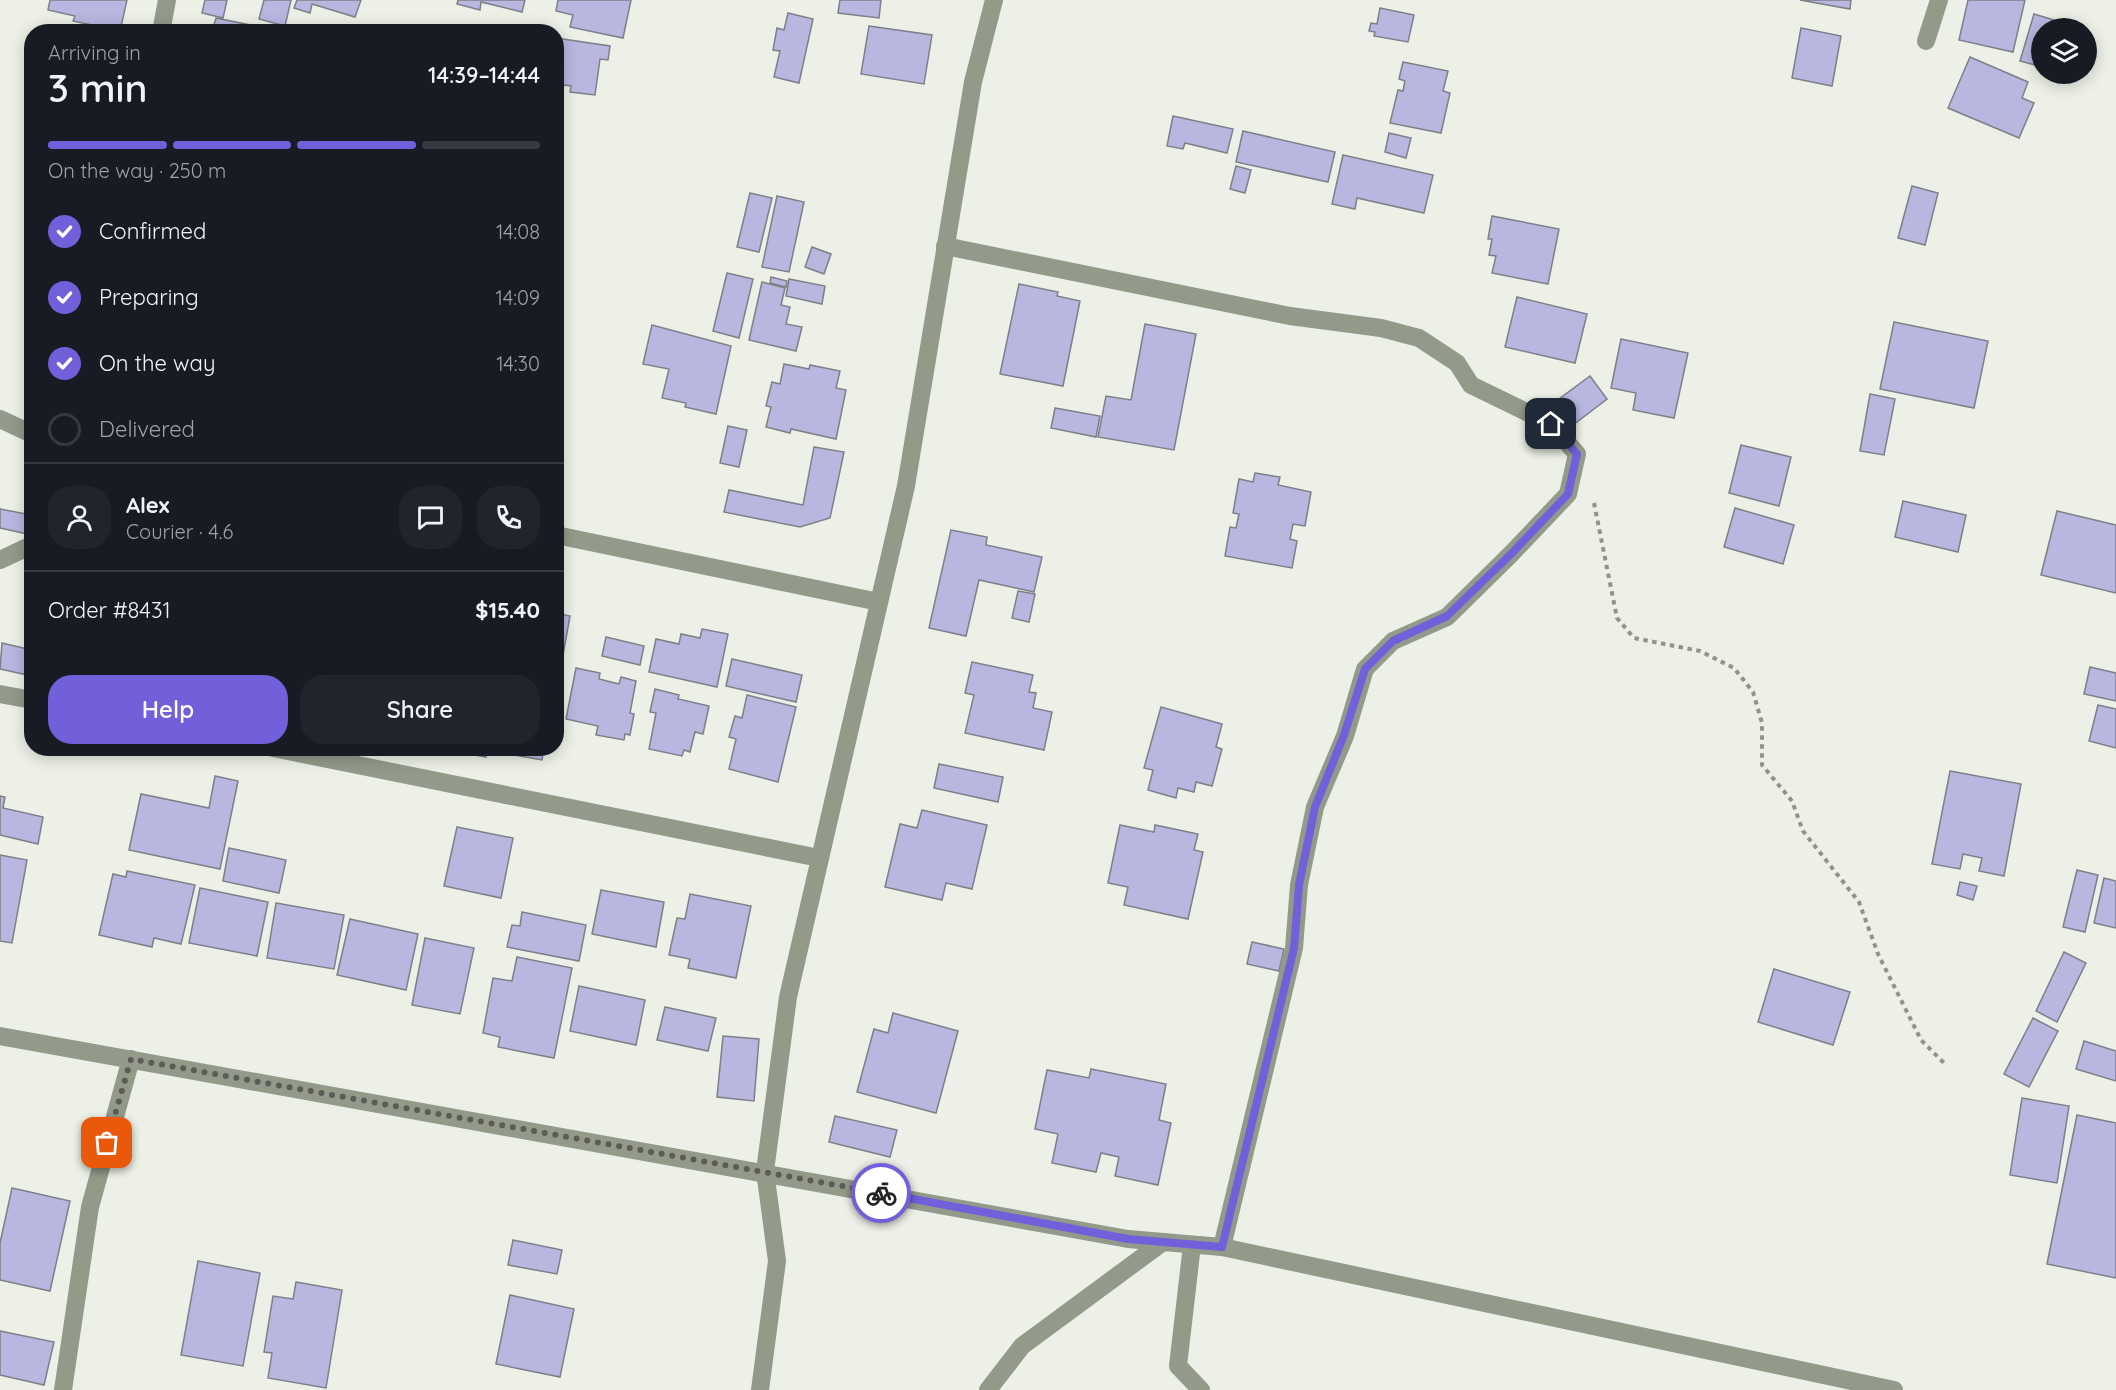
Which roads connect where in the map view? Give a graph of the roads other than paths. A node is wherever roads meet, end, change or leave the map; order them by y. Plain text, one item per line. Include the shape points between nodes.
1 (168, 0) edge
2 (994, 0) edge
3 (1939, 0) edge
4 (163, 24) edge
5 (1926, 41) dead end
6 (945, 246) junction
7 (0, 419) edge
8 (24, 430) edge
9 (564, 537) edge
10 (24, 549) edge
11 (0, 560) edge
12 (879, 602) junction
13 (0, 694) edge
14 (24, 698) edge
15 (313, 756) edge
16 (819, 858) junction
17 (0, 1036) edge
18 (131, 1059) junction
19 (765, 1171) junction
20 (1163, 1242) junction
21 (1192, 1245) junction
22 (1222, 1247) junction
23 (63, 1390) edge
24 (760, 1390) edge
25 (988, 1390) edge
26 (1201, 1390) edge
27 (1894, 1390) edge

1 - 4 street
2 - 6 street via 973,82
3 - 5 street
6 - 12 street via 906,486
6 - 22 street via 1419,338 1457,363 1471,384 1551,424 1577,454 1568,494 1511,554 1447,616 1393,641 1365,669 1315,807 1299,885 1294,948
7 - 8 street
9 - 12 street
10 - 11 street
12 - 16 street
13 - 14 street
15 - 16 street
16 - 19 street via 788,997
17 - 18 street
18 - 19 street
18 - 23 street via 90,1207
19 - 20 street via 1128,1239
19 - 24 street via 777,1261
20 - 21 street
20 - 25 street via 1022,1346
21 - 22 street
21 - 26 street via 1178,1366
22 - 27 street

